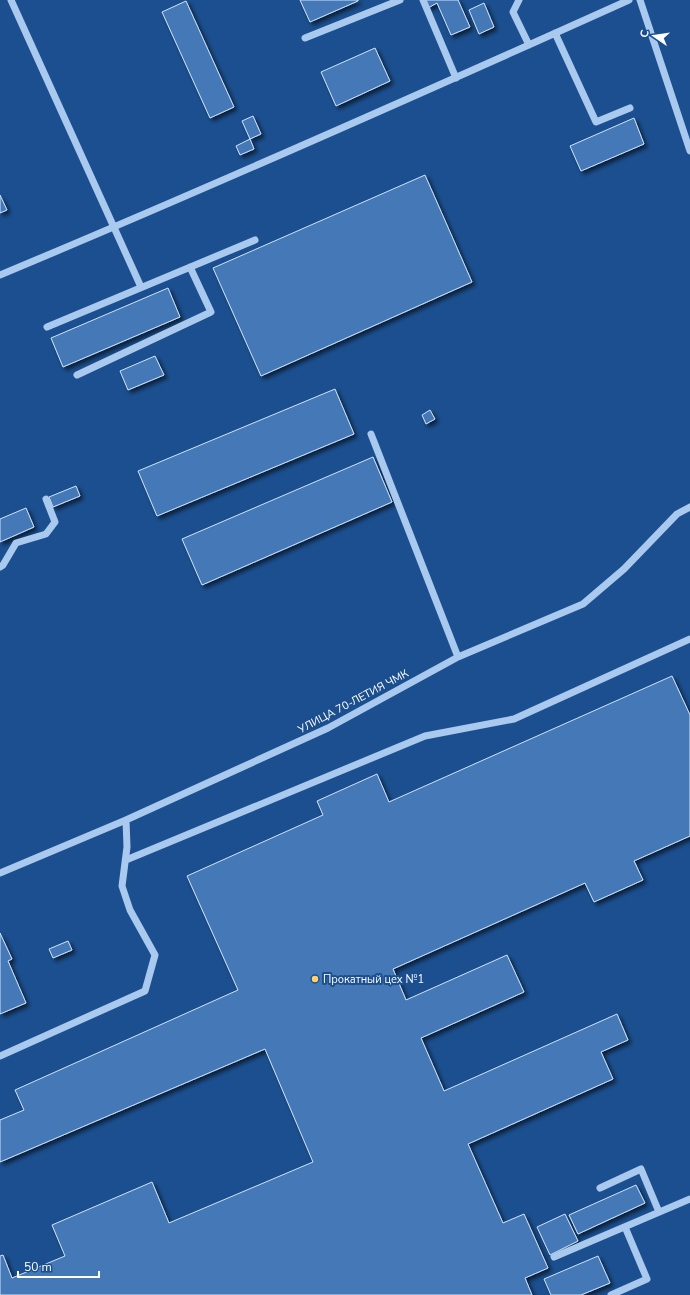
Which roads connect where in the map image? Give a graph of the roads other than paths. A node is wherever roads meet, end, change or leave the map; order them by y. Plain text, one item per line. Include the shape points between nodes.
1 (12, 0) edge
2 (400, 0) edge
3 (423, 0) edge
4 (519, 0) edge
5 (629, 0) edge
6 (640, 0) edge
7 (555, 33) junction
8 (305, 38) dead end
9 (529, 45) junction
10 (456, 78) junction
11 (630, 108) dead end
12 (690, 151) edge
13 (115, 227) junction
14 (255, 240) dead end
15 (190, 267) junction
16 (0, 275) edge
17 (140, 287) junction
18 (47, 327) dead end
19 (77, 375) dead end
20 (371, 434) dead end
21 (46, 499) dead end
22 (690, 507) edge
23 (0, 567) edge
24 (690, 639) edge
25 (458, 657) junction
26 (126, 820) junction
27 (126, 860) junction
28 (0, 873) edge
29 (0, 1056) edge
30 (600, 1188) dead end
31 (690, 1199) edge
32 (659, 1212) junction
33 (625, 1227) junction
34 (554, 1257) dead end
35 (611, 1295) edge

1 - 13 street
2 - 8 street
3 - 10 street
4 - 9 street via 513,12
5 - 7 street
6 - 12 street
7 - 9 street
7 - 11 street via 596,122
9 - 10 street
10 - 13 street
13 - 16 street
13 - 17 street
14 - 15 street
15 - 17 street
15 - 19 street via 211,312
17 - 18 street
20 - 25 street
21 - 23 street via 55,522 46,534 16,543
22 - 25 street, УЛИЦА 70-ЛЕТИЯ ЧМК via 677,514 624,569 583,604
24 - 27 street via 514,718 425,736
25 - 26 street, УЛИЦА 70-ЛЕТИЯ ЧМК via 328,728
26 - 27 street
26 - 28 street, УЛИЦА 70-ЛЕТИЯ ЧМК
27 - 29 street via 122,886 130,910 155,955 145,991
30 - 32 street via 641,1169
31 - 32 street
32 - 33 street
33 - 34 street
33 - 35 street via 647,1279

